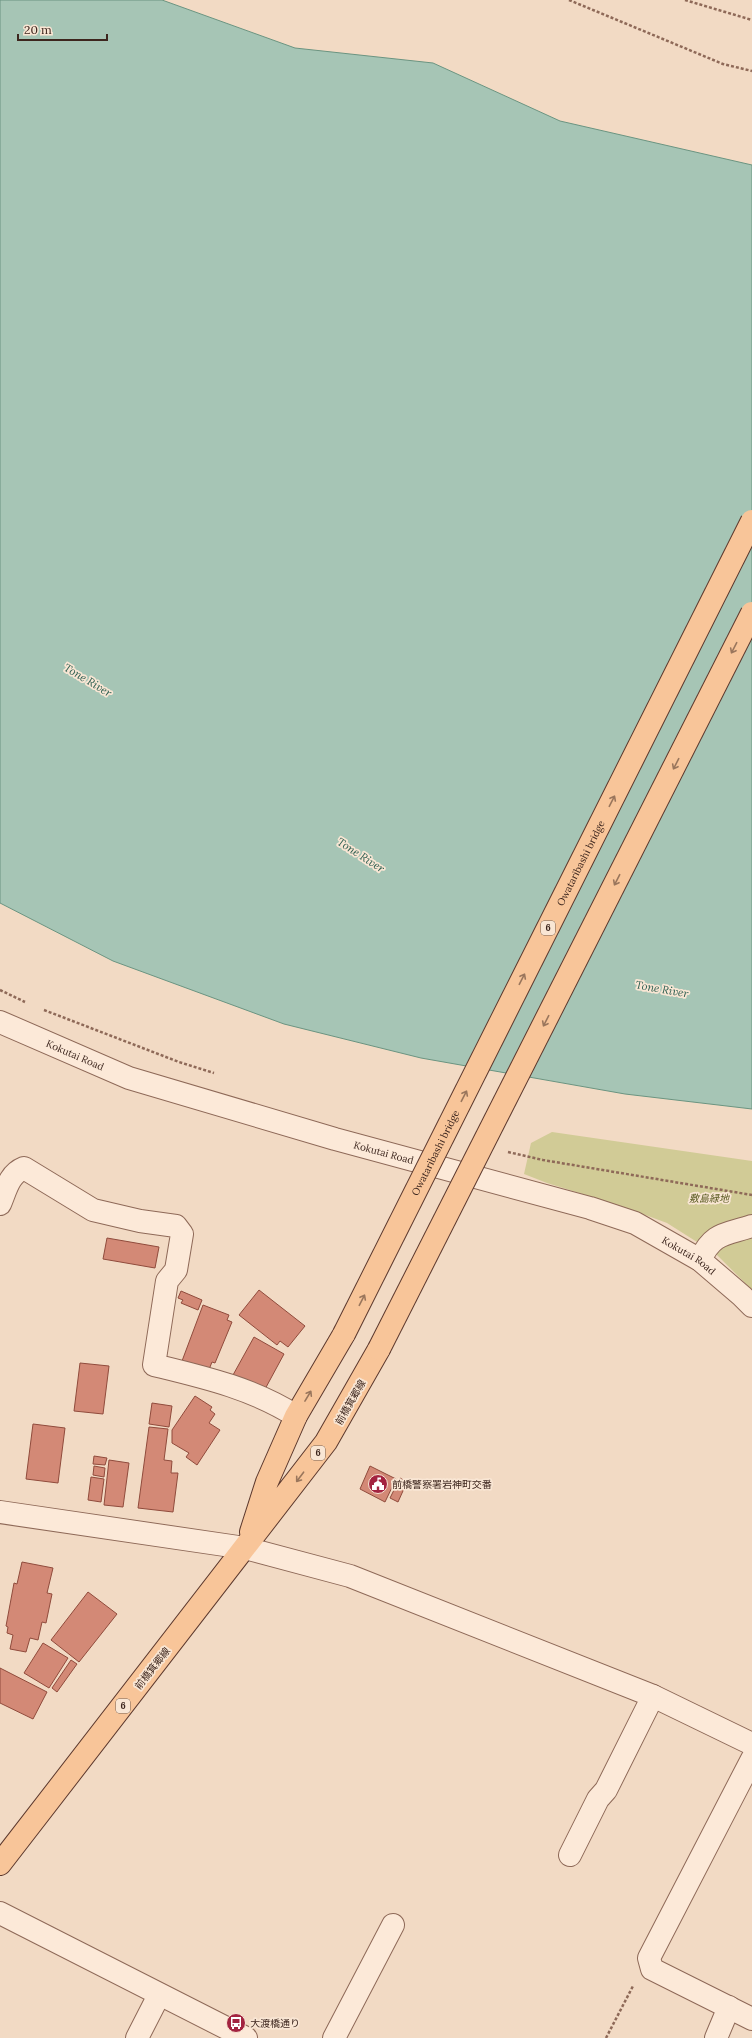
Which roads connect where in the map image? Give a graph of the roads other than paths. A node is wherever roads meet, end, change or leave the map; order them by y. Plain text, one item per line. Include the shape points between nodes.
1 (752, 521) edge
2 (752, 613) edge
3 (0, 1022) edge
4 (0, 1204) edge
5 (752, 1226) edge
6 (700, 1260) junction
7 (752, 1306) edge
8 (344, 1334) joint
9 (296, 1416) junction
10 (0, 1512) edge
11 (245, 1548) junction
12 (652, 1696) junction
13 (752, 1744) edge
14 (752, 1759) edge
15 (570, 1855) dead end
16 (0, 1864) edge
17 (0, 1913) edge
18 (393, 1925) dead end
19 (160, 1995) junction
20 (729, 2007) junction
21 (752, 2019) edge
22 (137, 2038) edge
23 (246, 2038) edge
24 (334, 2038) edge
25 (716, 2038) edge

8 -> 1 main road, Owataribashi bridge / 6, bridge
2 -> 11 main road, 前橋箕郷線 / 6, bridge via 379,1350 326,1442
3 - 6 street, Kokutai Road via 129,1078 335,1139 590,1208 635,1223
4 - 9 street via 10,1178 15,1171 24,1168 93,1210 176,1226 182,1234 176,1270 167,1281 154,1365 218,1380 275,1403
5 - 6 street via 715,1238 707,1245
6 - 7 street, Kokutai Road
9 -> 8 main road, 前橋箕郷線 / 6
9 - 11 main road, 前橋箕郷線 / 6 via 267,1482
10 - 11 street
11 - 12 street via 350,1576
11 - 16 main road, 前橋箕郷線 / 6
12 - 13 street
12 - 15 street via 606,1790 598,1799
14 - 20 street via 649,1958 652,1970
17 - 19 street
18 - 24 street
19 - 22 street
19 - 23 street
20 - 21 street
20 - 25 street

